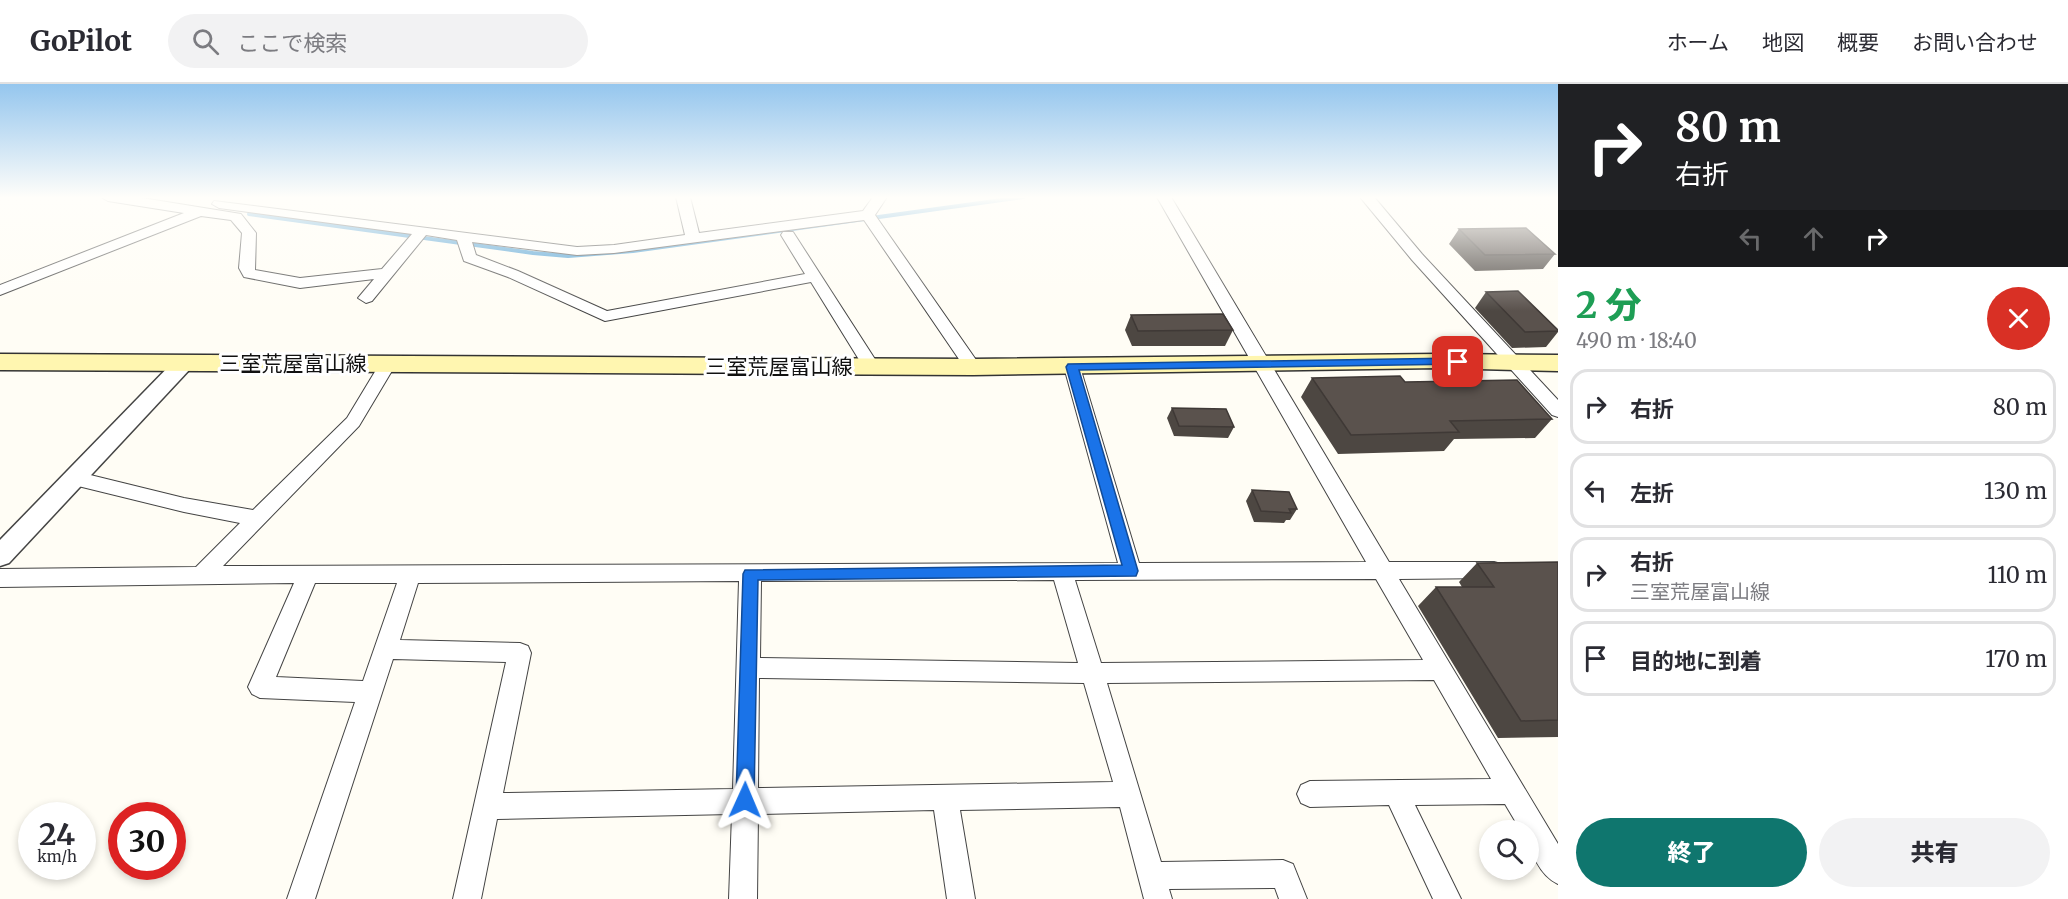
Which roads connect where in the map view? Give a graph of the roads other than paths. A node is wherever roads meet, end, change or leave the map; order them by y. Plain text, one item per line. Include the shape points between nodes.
1 (140, 235) edge
2 (249, 235) edge
3 (418, 235) edge
4 (447, 235) edge
5 (692, 235) edge
6 (716, 235) edge
7 (788, 235) dead end
8 (882, 235) edge
9 (1186, 235) edge
10 (1399, 235) edge
11 (464, 237) junction
12 (693, 238) junction
13 (387, 273) junction
14 (815, 278) junction
15 (0, 290) edge
16 (366, 298) dead end
17 (0, 362) edge
18 (1515, 362) junction
19 (184, 363) junction
20 (1558, 363) edge
21 (388, 364) junction
22 (1262, 364) junction
23 (872, 367) junction
24 (973, 367) junction
25 (1072, 367) junction
26 (1558, 411) edge
27 (74, 478) junction
28 (257, 518) junction
29 (0, 556) edge
30 (1512, 570) edge
31 (1131, 571) junction
32 (1384, 572) junction
33 (1062, 573) junction
34 (750, 574) junction
35 (201, 575) junction
36 (308, 575) junction
37 (410, 575) junction
38 (0, 578) edge
39 (386, 649) junction
40 (748, 668) junction
41 (1441, 670) junction
42 (1092, 673) junction
43 (371, 692) junction
44 (1511, 790) junction
45 (1396, 793) junction
46 (1129, 794) junction
47 (1310, 794) dead end
48 (945, 797) junction
49 (745, 800) junction
50 (488, 806) junction
51 (1558, 870) edge
52 (1155, 887) edge
53 (301, 899) edge
54 (467, 899) edge
55 (743, 899) edge
56 (961, 899) edge
57 (1293, 899) edge
58 (1447, 899) edge

1 - 15 street
2 - 13 street via 249,274 300,283
3 - 13 street
4 - 11 street
5 - 12 street
6 - 12 street
7 - 14 street
8 - 24 street
9 - 22 street
10 - 18 street
11 - 12 street via 577,251
11 - 14 street via 469,258 605,316
13 - 16 street
14 - 23 street
17 - 19 main road, 三室荒屋富山線
18 - 20 main road, 三室荒屋富山線
18 - 22 main road, 三室荒屋富山線
18 - 26 street
19 - 21 main road, 三室荒屋富山線
19 - 27 street
21 - 23 main road, 三室荒屋富山線
21 - 28 street via 353,422
22 - 25 main road, 三室荒屋富山線
22 - 32 street
23 - 24 main road, 三室荒屋富山線
24 - 25 main road, 三室荒屋富山線
25 - 31 street
27 - 28 street
27 - 29 street
28 - 35 street
30 - 32 street
31 - 32 street
31 - 33 street
32 - 41 street
33 - 34 street
33 - 42 street
34 - 37 street
34 - 40 street
35 - 36 street
35 - 38 street
36 - 37 street
36 - 43 street via 260,687
37 - 39 street
39 - 43 street
39 - 50 street via 520,652
40 - 42 street
40 - 49 street
41 - 42 street
41 - 44 street
42 - 46 street
43 - 53 street
44 - 45 street
44 - 51 street
45 - 47 street
45 - 58 street
46 - 48 street
46 - 52 street
48 - 49 street
48 - 56 street
49 - 50 street
49 - 55 street
50 - 54 street
52 - 57 street via 1284,874

